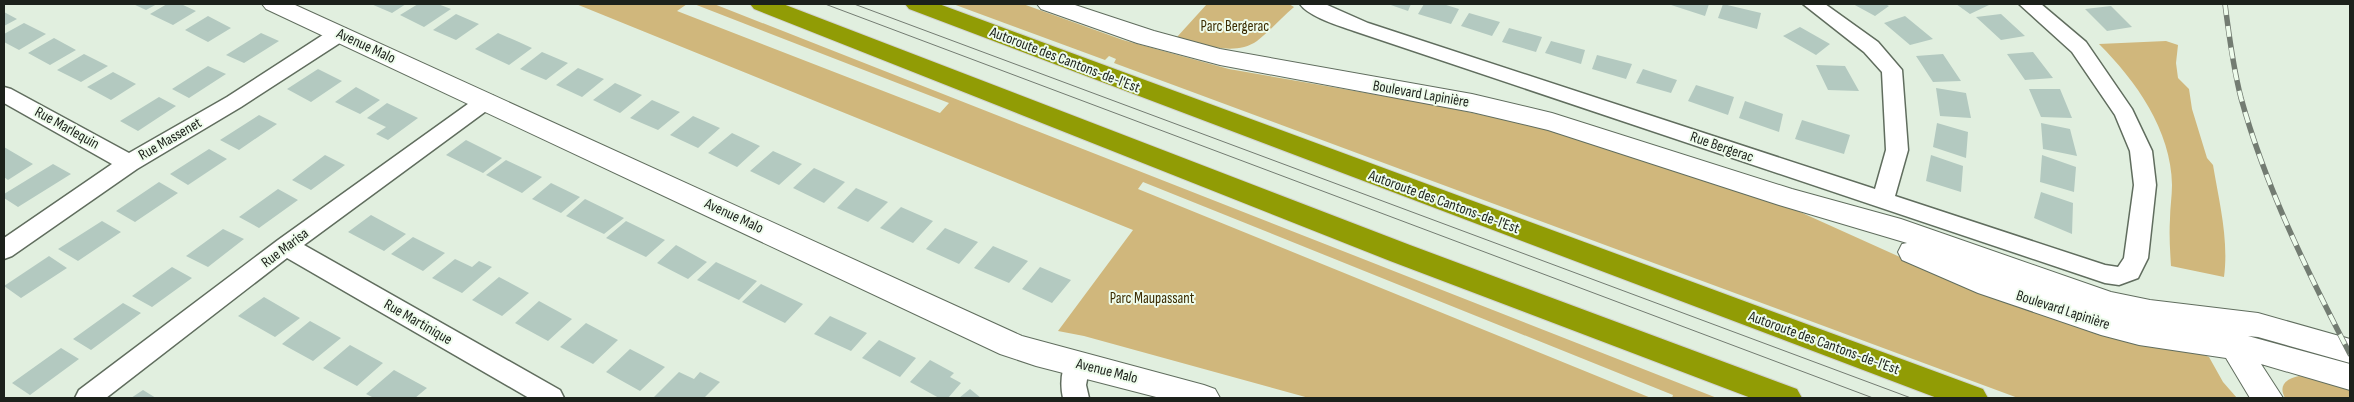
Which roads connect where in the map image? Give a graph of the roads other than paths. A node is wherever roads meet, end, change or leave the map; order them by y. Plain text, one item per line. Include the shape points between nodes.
1 (274, 4) edge
2 (762, 4) edge
3 (917, 4) edge
4 (1049, 4) edge
5 (1310, 4) edge
6 (1813, 4) edge
7 (2029, 4) edge
8 (338, 34) junction
9 (4, 94) edge
10 (486, 101) junction
11 (129, 163) junction
12 (1883, 200) junction
13 (286, 246) junction
14 (4, 250) edge
15 (2232, 333) junction
16 (2350, 351) edge
17 (1077, 364) junction
18 (2350, 377) edge
19 (88, 398) edge
20 (550, 398) edge
21 (1076, 398) edge
22 (1204, 398) edge
23 (1786, 398) edge
24 (1972, 398) edge
25 (2267, 398) edge

1 - 8 main road, Avenue Malo
2 - 23 highway via 1391,250
3 - 24 highway, Autoroute des Cantons-de-l'Est
4 - 15 main road, Boulevard Lapinière via 1146,38 1236,61 1514,112 1789,198 1891,226 2109,303
5 - 12 street, Rue Bergerac via 1337,18
6 - 12 street via 1871,47 1892,70 1897,150
7 - 12 street, Rue Bergerac via 2078,47 2125,114 2141,150 2145,185 2139,242 2130,272 2105,274
8 - 10 main road, Avenue Malo
8 - 11 street, Rue Massenet via 234,102
9 - 11 street, Rue Marlequin
10 - 13 street, Rue Marisa
10 - 17 main road, Avenue Malo via 1011,345
11 - 14 street, Rue Massenet
13 - 19 street, Rue Marisa
13 - 20 street, Rue Martinique
15 - 16 main road, Boulevard Lapinière via 2266,327
15 - 18 main road, Boulevard Lapinière via 2294,359
15 - 25 main road via 2249,374
17 - 21 street via 1073,385
17 - 22 main road, Avenue Malo

